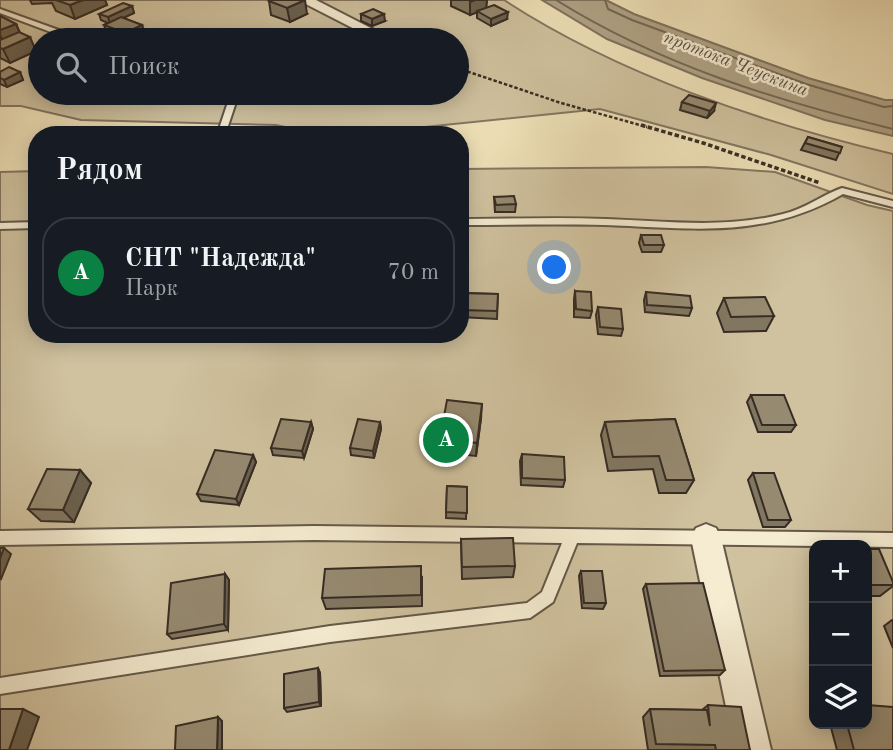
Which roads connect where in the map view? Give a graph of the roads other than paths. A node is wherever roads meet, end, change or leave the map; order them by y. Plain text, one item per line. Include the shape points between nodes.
1 (305, 0) edge
2 (0, 11) edge
3 (46, 28) edge
4 (362, 28) edge
5 (231, 105) edge
6 (224, 126) edge
7 (893, 204) edge
8 (469, 222) edge
9 (28, 225) edge
10 (0, 226) edge
11 (572, 537) junction
12 (0, 538) edge
13 (706, 538) junction
14 (893, 540) edge
15 (0, 685) edge
16 (753, 750) edge

1 - 4 street
2 - 3 lane
5 - 6 lane
7 - 8 lane via 842,191 816,206 775,219 705,228
9 - 10 lane
11 - 12 lane via 314,533
11 - 13 lane
11 - 15 lane via 548,597 530,610 330,634
13 - 14 lane
13 - 16 street

